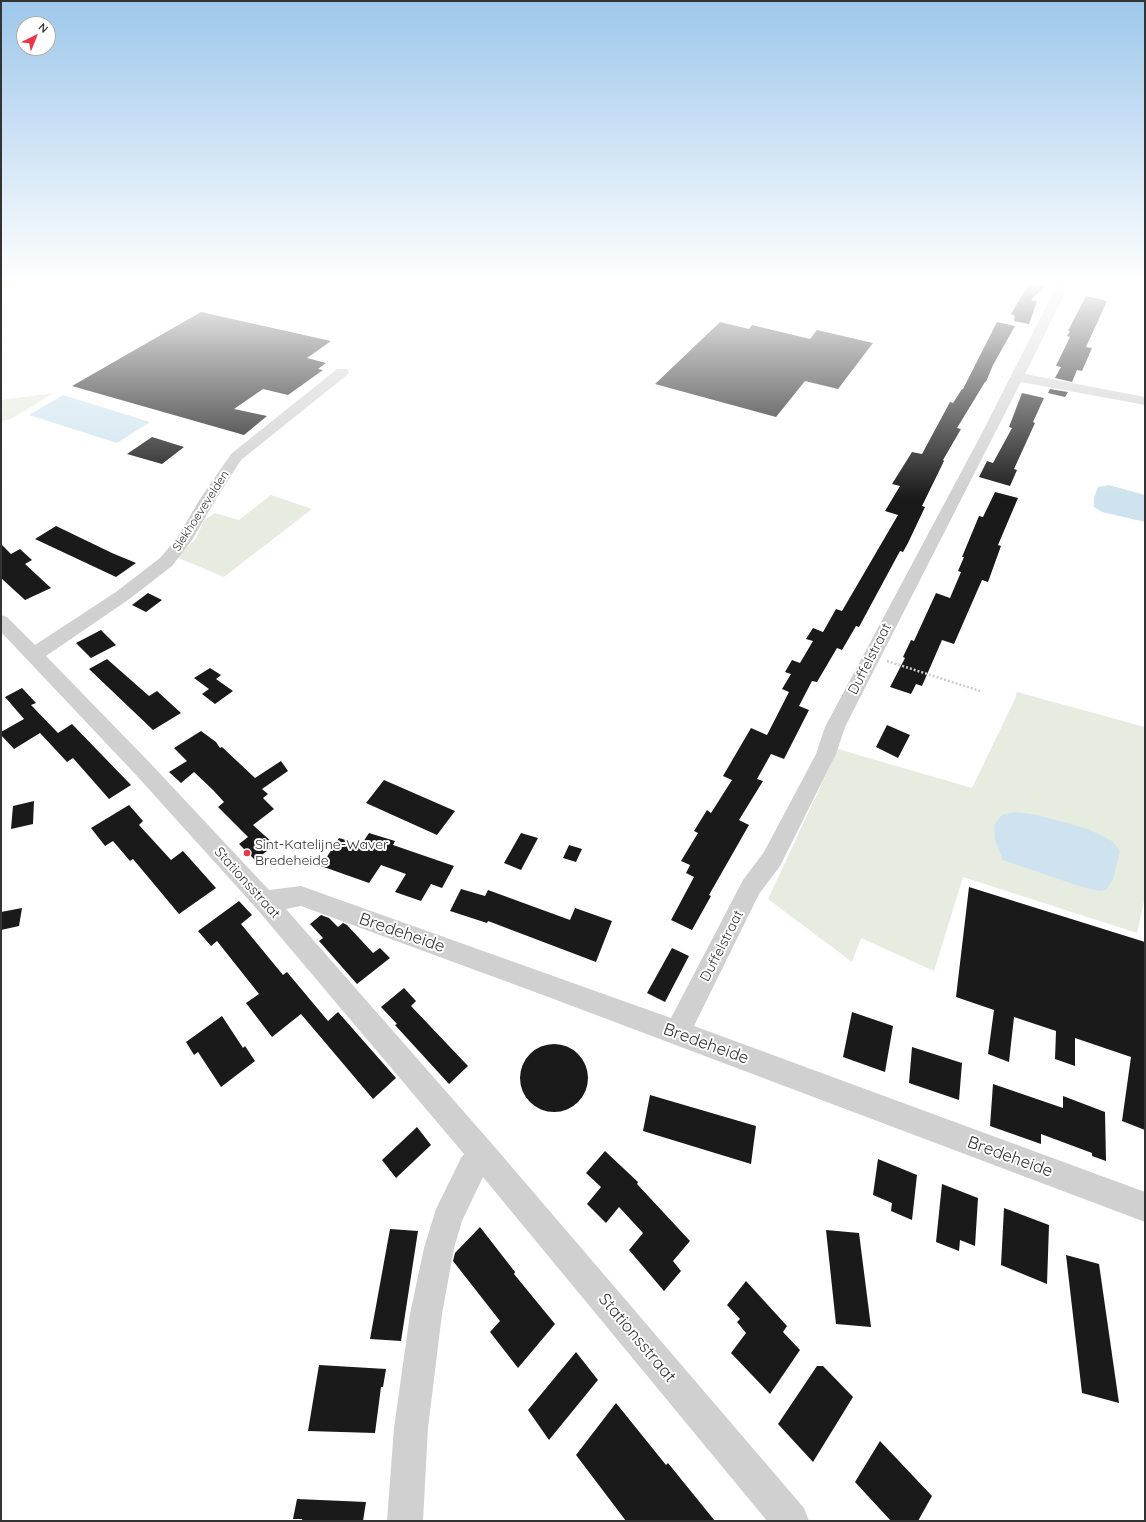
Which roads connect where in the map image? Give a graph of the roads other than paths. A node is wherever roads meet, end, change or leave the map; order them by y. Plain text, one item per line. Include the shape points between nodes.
1 (1027, 356) edge
2 (342, 372) dead end
3 (1017, 377) junction
4 (1145, 402) edge
5 (1, 622) edge
6 (33, 655) junction
7 (264, 901) junction
8 (677, 1033) junction
9 (483, 1155) junction
10 (1145, 1208) edge
11 (406, 1521) edge
12 (791, 1521) edge

1 - 3 street, Duffelstraat
2 - 6 street, Slekhoevevelden via 236,457 184,540 166,562 122,596
3 - 4 street
3 - 8 street, Duffelstraat via 871,655 835,727 826,754 772,859 752,887
5 - 6 street, Stationsstraat
6 - 7 street, Stationsstraat via 144,770
7 - 8 street, Bredeheide via 301,896
7 - 9 street, Stationsstraat
8 - 10 street, Bredeheide
9 - 11 street via 471,1168 457,1197 439,1248 426,1314 411,1428
9 - 12 street, Stationsstraat

